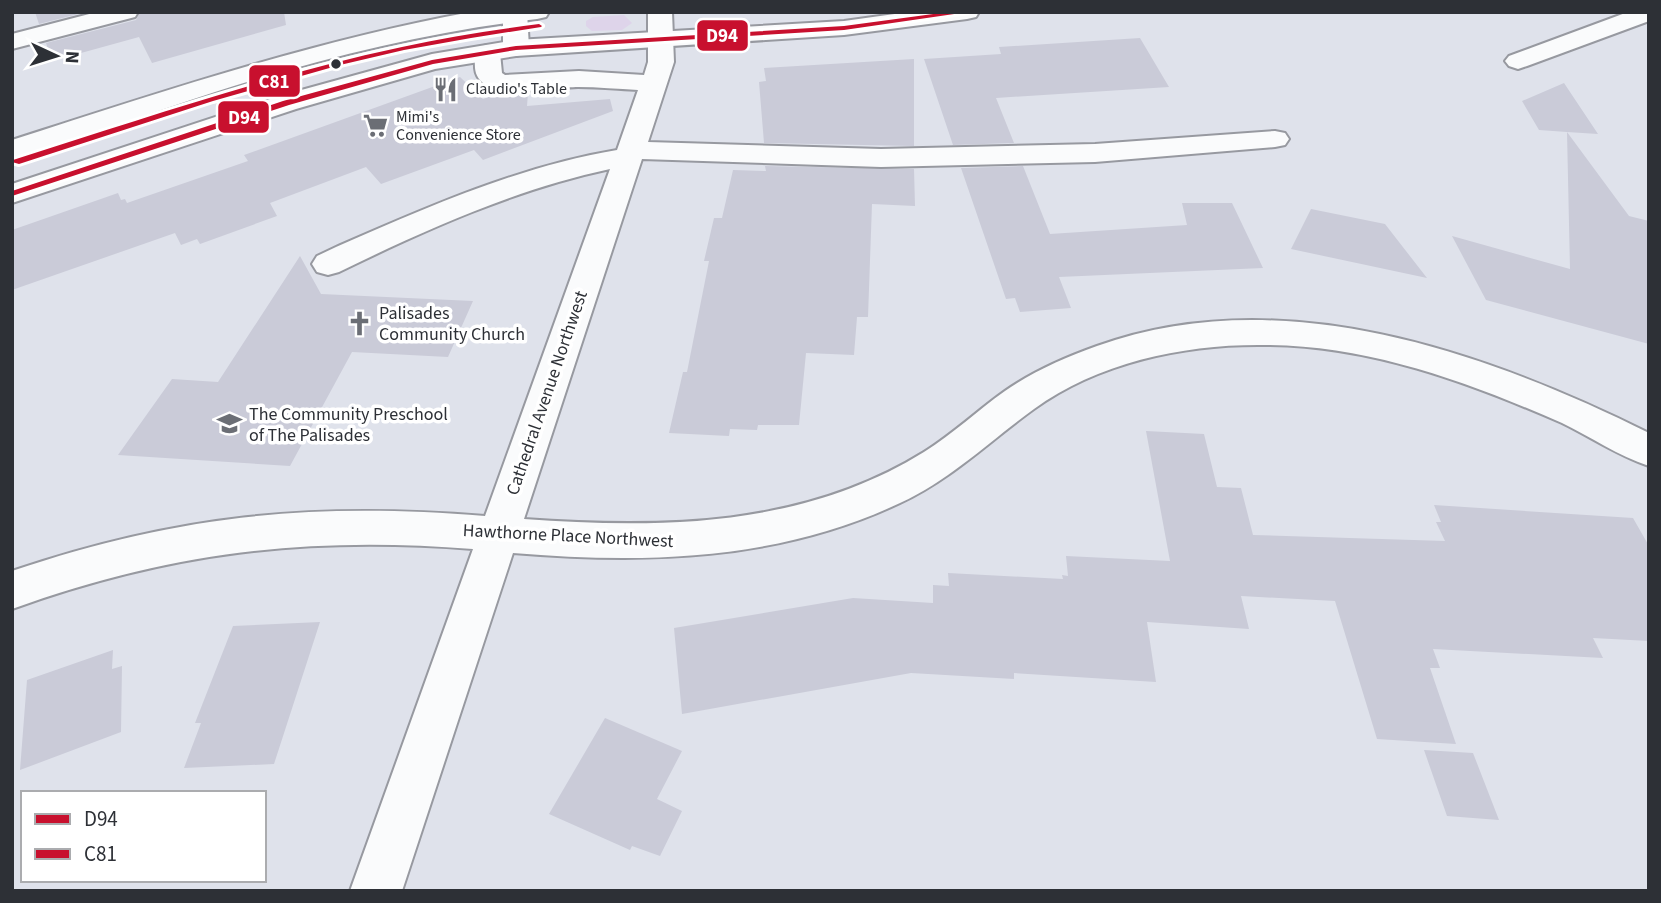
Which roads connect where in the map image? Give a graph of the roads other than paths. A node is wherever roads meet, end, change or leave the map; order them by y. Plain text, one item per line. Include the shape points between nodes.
1 (126, 12) edge
2 (967, 12) edge
3 (522, 13) edge
4 (1649, 13) edge
5 (660, 26) edge
6 (12, 42) edge
7 (580, 44) junction
8 (516, 48) junction
9 (487, 52) junction
10 (1518, 61) dead end
11 (579, 79) junction
12 (654, 83) junction
13 (1275, 139) dead end
14 (12, 149) edge
15 (630, 154) junction
16 (12, 194) edge
17 (328, 264) dead end
18 (1649, 451) edge
19 (498, 534) junction
20 (12, 590) edge
21 (376, 891) edge

1 - 6 street
2 - 5 street via 844,28
3 - 8 street
3 - 14 street via 333,49
4 - 10 street
5 - 7 street
5 - 12 street, Cathedral Avenue Northwest via 661,62
7 - 8 street
7 - 11 street
8 - 9 street
9 - 11 street via 489,77 501,83
9 - 16 street via 368,78
11 - 12 street
12 - 15 street, Cathedral Avenue Northwest
13 - 15 street via 1095,153 881,158
15 - 17 street via 528,182
15 - 19 street, Cathedral Avenue Northwest
18 - 19 street, Hawthorne Place Northwest via 1555,402 1413,353 1323,337 1219,335 1153,344 1064,374 1010,405 942,461 915,477 856,504 790,525 720,537 649,542
19 - 20 street, Hawthorne Place Northwest via 347,526 238,534 123,553
19 - 21 street, Cathedral Avenue Northwest

